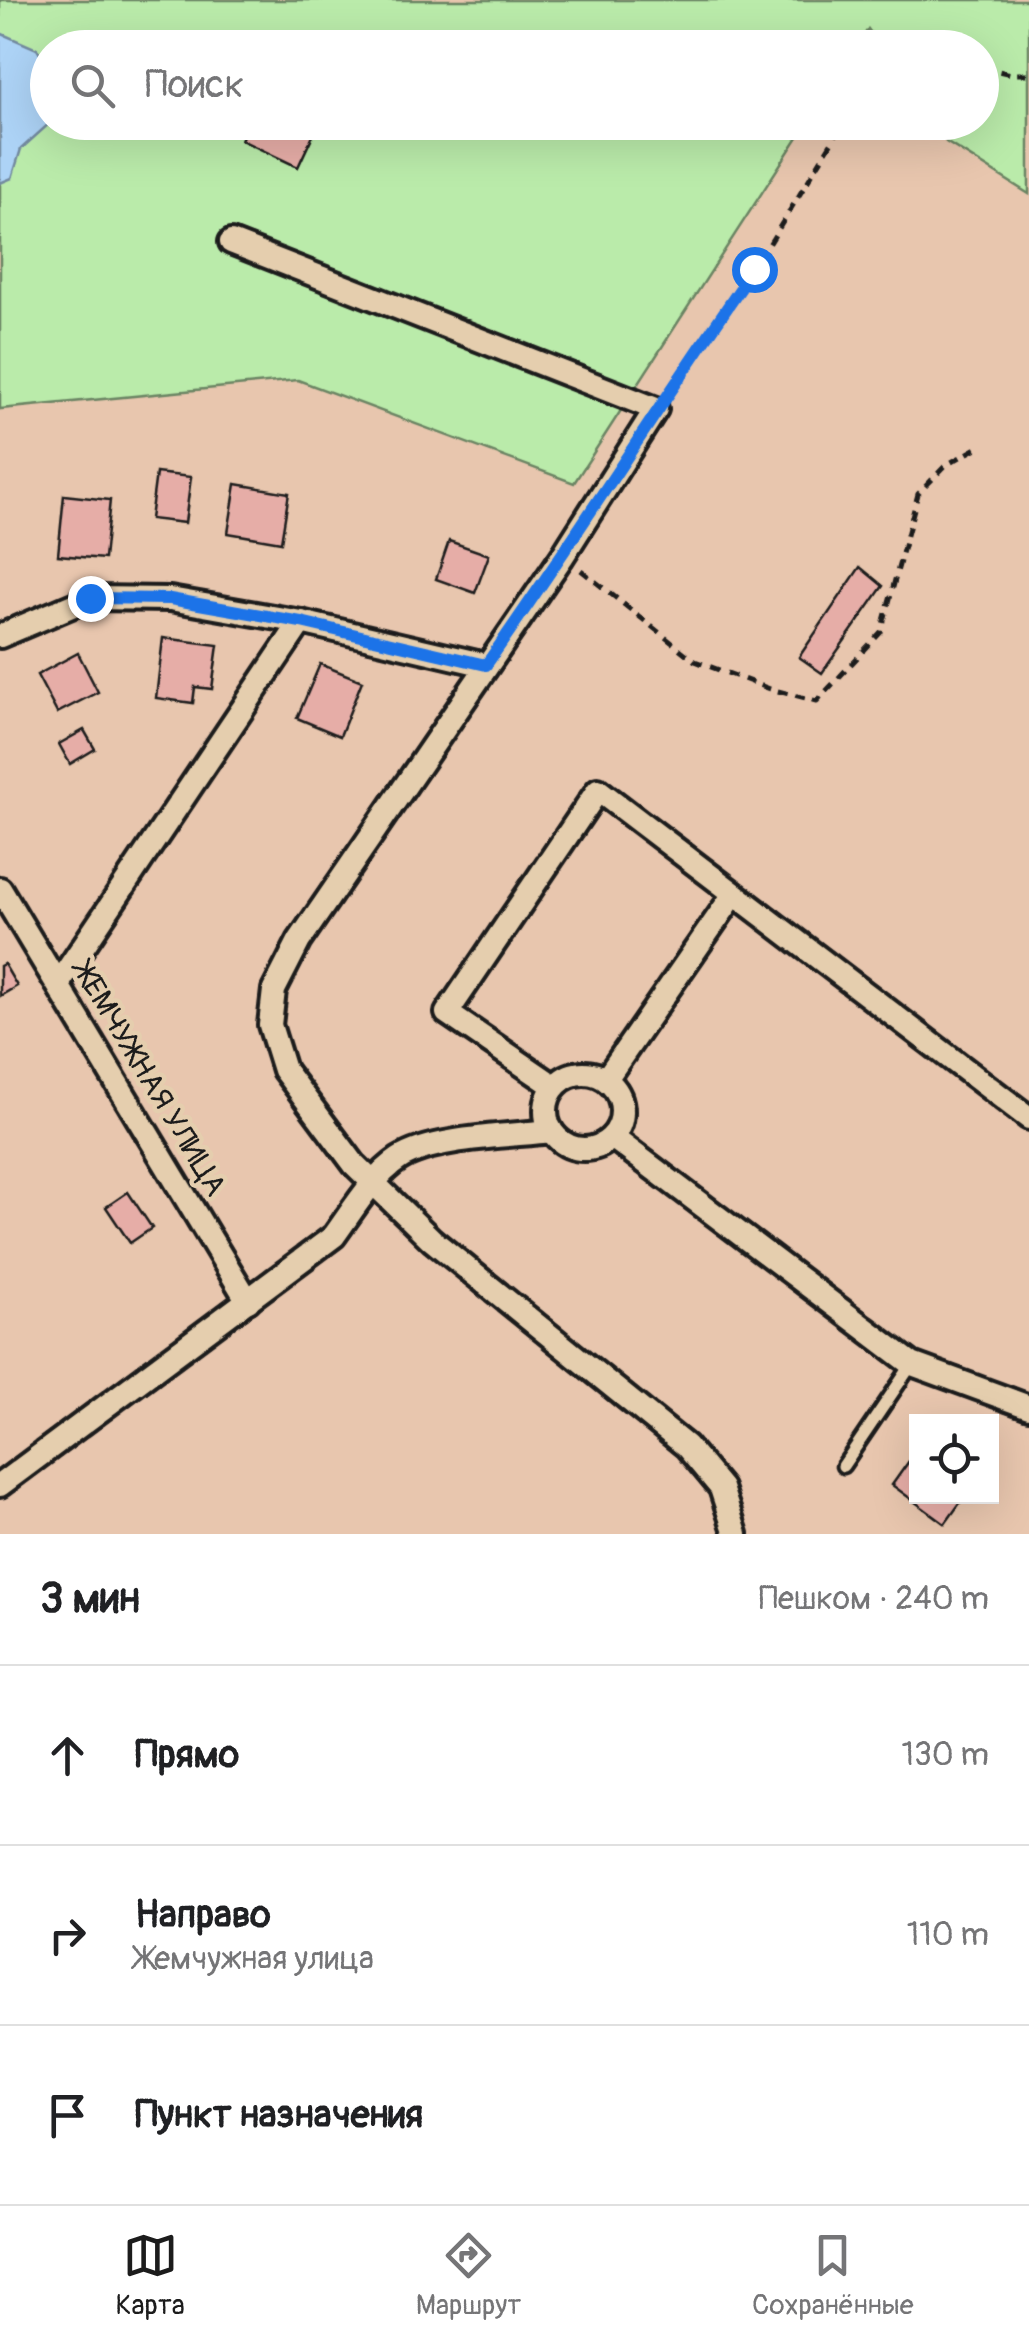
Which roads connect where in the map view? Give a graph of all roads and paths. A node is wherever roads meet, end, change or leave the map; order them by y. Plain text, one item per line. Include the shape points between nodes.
1 (999, 71) edge
2 (1029, 74) edge
3 (833, 140) edge
4 (231, 242) dead end
5 (656, 410) junction
6 (978, 448) dead end
7 (562, 557) junction
8 (301, 622) junction
9 (0, 636) edge
10 (486, 665) junction
11 (0, 889) edge
12 (734, 894) junction
13 (58, 984) junction
14 (606, 1080) junction
15 (554, 1086) junction
16 (1029, 1118) edge
17 (551, 1131) junction
18 (612, 1137) junction
19 (374, 1182) junction
20 (248, 1302) junction
21 (912, 1364) junction
22 (1029, 1407) edge
23 (843, 1466) dead end
24 (0, 1485) edge
25 (736, 1534) edge

1 - 2 path
3 - 5 path
4 - 5 street
5 - 7 street
6 - 7 path via 946,465 918,494 881,632 817,701 694,662
7 - 10 street
8 - 9 street via 170,599 90,598
8 - 10 street
8 - 13 street
10 - 19 street via 298,941 274,990 270,1025 284,1070
11 - 13 street, ЖЕМЧУЖНАЯ УЛИЦА
12 - 14 street
12 - 15 street via 598,790 446,1014
12 - 16 street
13 - 20 street, ЖЕМЧУЖНАЯ УЛИЦА
14 - 15 street via 582,1072
14 - 18 street via 622,1108
15 - 17 street via 546,1114
17 - 18 street via 584,1150
17 - 19 street via 446,1143 401,1158
18 - 21 street
19 - 20 street via 334,1236
19 - 25 street via 432,1240 686,1446 720,1488
20 - 24 street
21 - 22 street
21 - 23 lane

